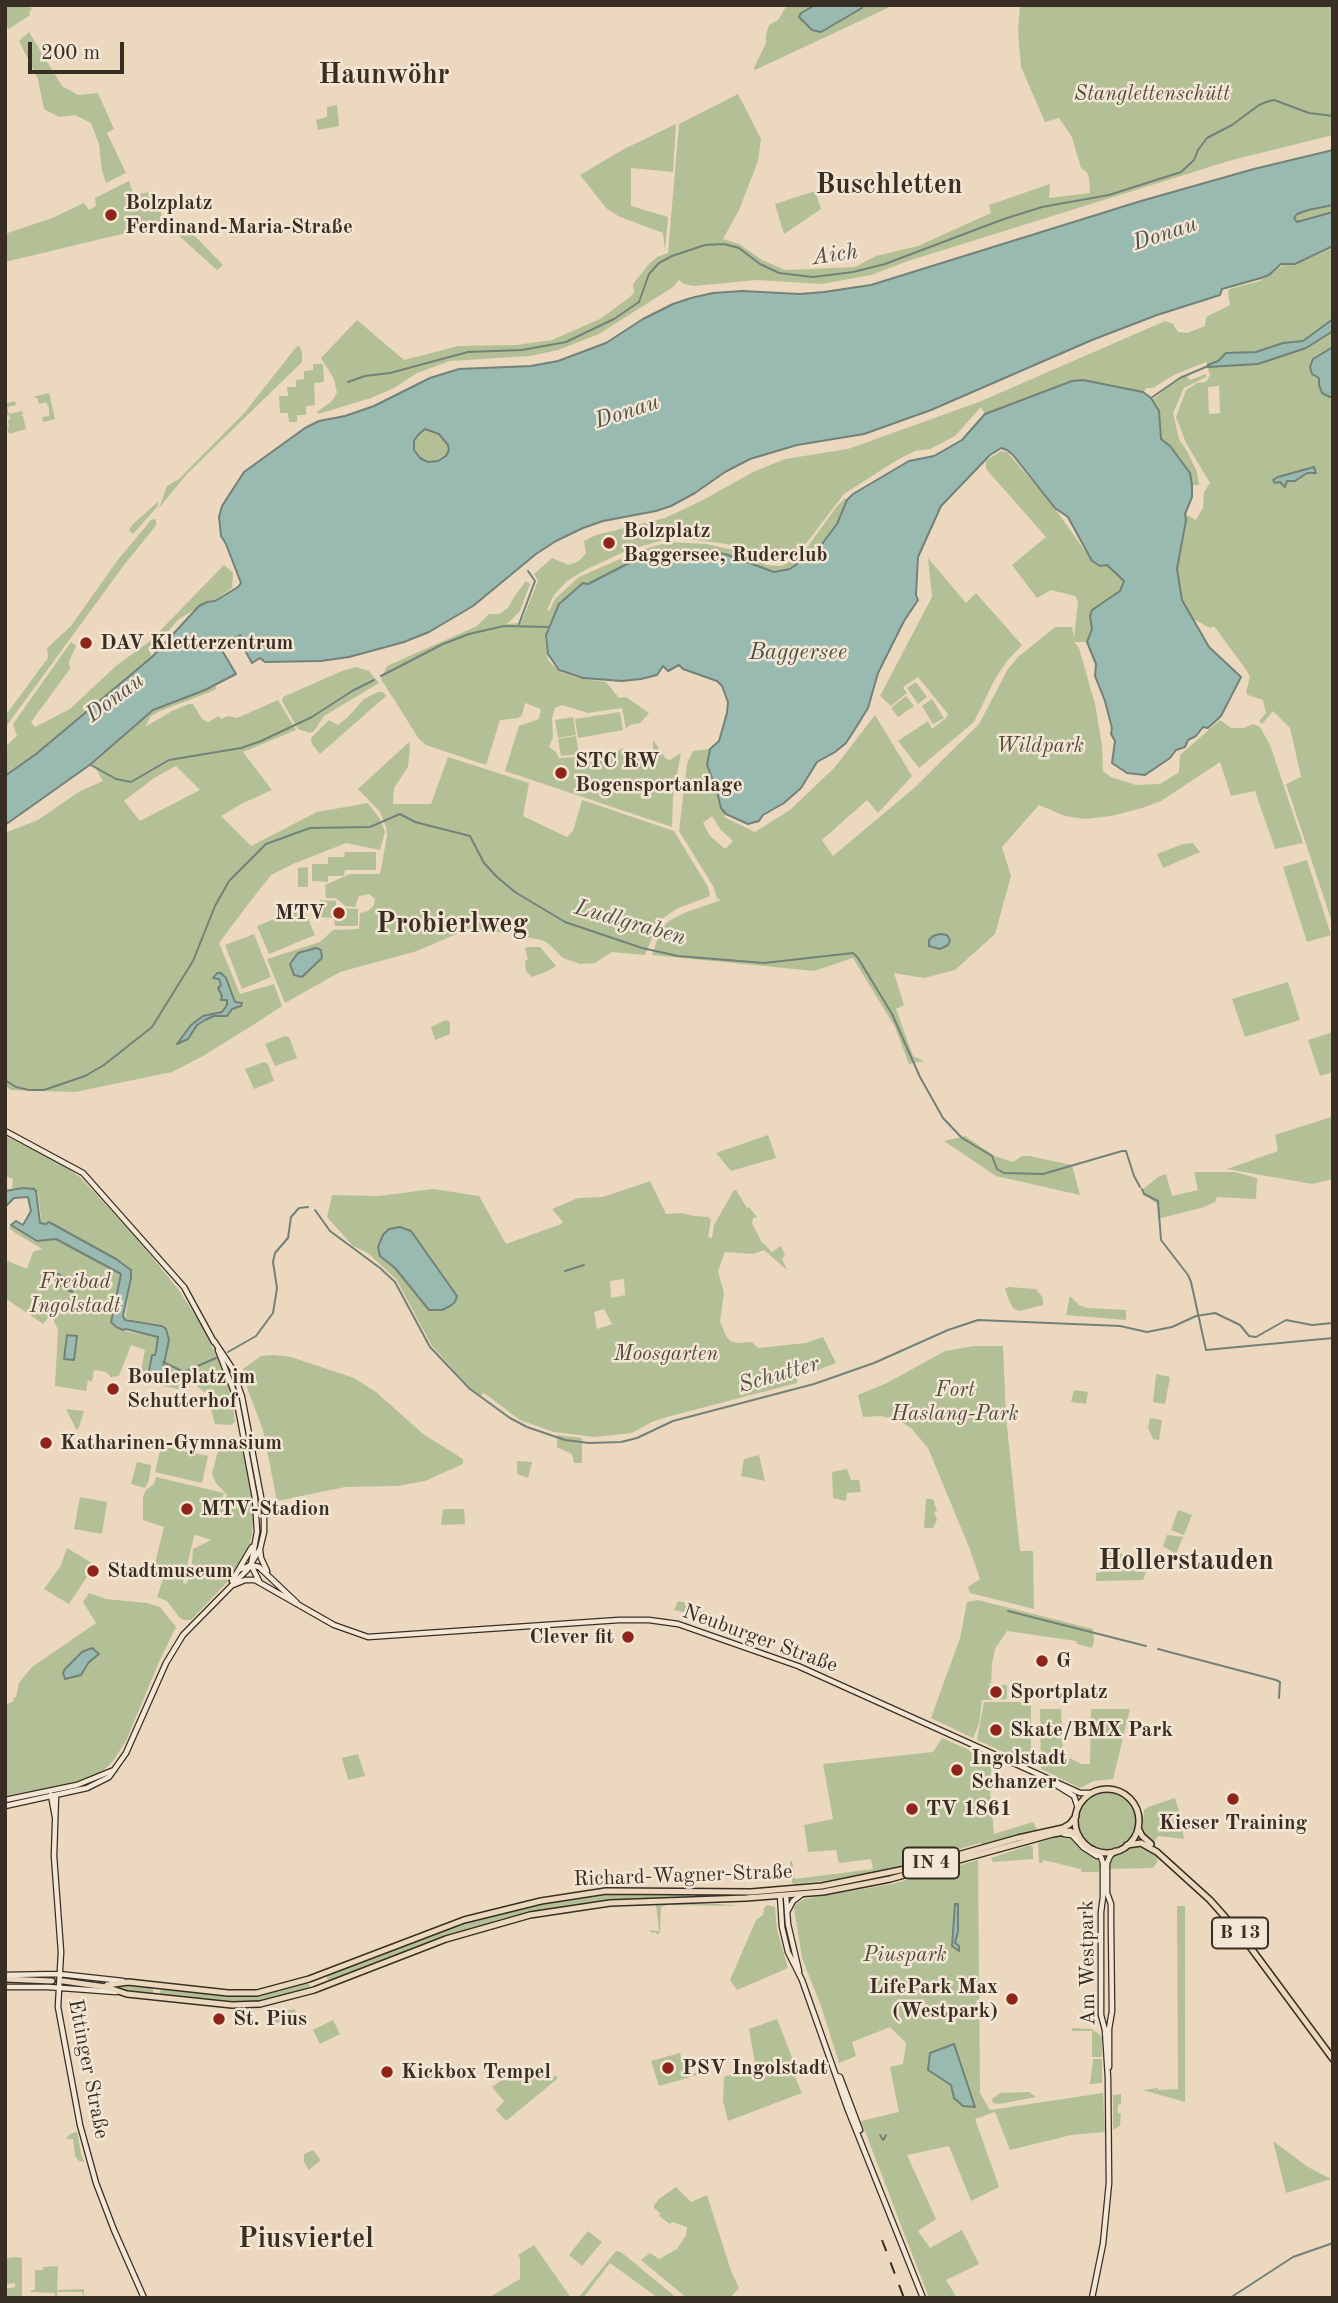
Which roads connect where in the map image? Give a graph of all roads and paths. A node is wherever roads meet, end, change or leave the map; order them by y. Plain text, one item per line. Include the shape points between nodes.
1 (5, 1131) edge
2 (214, 1341) junction
3 (257, 1536) junction
4 (260, 1549) junction
5 (251, 1565) junction
6 (241, 1569) junction
7 (269, 1575) junction
8 (259, 1582) junction
9 (233, 1585) junction
10 (225, 1591) junction
11 (300, 1606) junction
12 (1031, 1771) junction
13 (1091, 1793) junction
14 (53, 1794) junction
15 (5, 1800) edge
16 (5, 1806) edge
17 (1078, 1808) junction
18 (1076, 1816) junction
19 (1138, 1828) junction
20 (1053, 1834) junction
21 (1079, 1836) junction
22 (1127, 1845) junction
23 (1094, 1850) junction
24 (1115, 1851) junction
25 (1157, 1852) junction
26 (1102, 1865) junction
27 (782, 1894) junction
28 (801, 1895) junction
29 (1101, 1904) junction
30 (787, 1912) junction
31 (1111, 1924) junction
32 (1101, 1931) junction
33 (1111, 1931) junction
34 (1101, 1959) junction
35 (1111, 1962) junction
36 (799, 1972) junction
37 (59, 1974) junction
38 (5, 1981) edge
39 (52, 1981) dead end
40 (63, 1981) dead end
41 (128, 1982) junction
42 (95, 1984) junction
43 (57, 1987) junction
44 (127, 1994) junction
45 (1101, 1997) junction
46 (1112, 1998) junction
47 (1110, 2020) junction
48 (1102, 2021) junction
49 (1333, 2059) edge
50 (1108, 2078) junction
51 (144, 2298) edge
52 (923, 2298) edge
53 (1092, 2298) edge

1 - 2 main road via 83,1173 184,1287
2 - 3 main road via 237,1401 256,1505
2 - 4 main road via 233,1370 243,1397 264,1513
3 - 5 main road
3 - 6 main road
4 - 5 main road
4 - 7 main road, Neuburger Straße
5 - 6 main road
5 - 7 main road, Neuburger Straße / B 13
5 - 8 main road
5 - 9 main road
6 - 10 main road
7 - 11 main road, Neuburger Straße / B 13
8 - 9 main road via 247,1579
8 - 11 main road, Neuburger Straße / B 13
9 - 10 main road
10 - 14 main road via 183,1635 115,1769
11 - 12 main road, Neuburger Straße / B 13 via 368,1637 605,1621 678,1624 798,1666
12 - 13 main road, Neuburger Straße / B 13 via 1080,1793
12 - 17 main road, Neuburger Straße / B 13 via 1073,1795
13 - 17 main road
13 - 19 main road, B 13 via 1108,1789 1125,1795 1137,1811
14 - 15 main road
14 - 16 main road
14 - 37 main road, Ettinger Straße via 58,1802
17 - 18 main road
18 - 21 main road
18 - 27 main road, Richard-Wagner-Straße / IN 4 via 1063,1828 915,1867
19 - 22 main road
19 - 25 main road, B 13
20 - 21 main road, IN 4 via 1069,1831
20 - 26 main road via 1072,1835 1098,1856
20 - 28 main road, Richard-Wagner-Straße / IN 4 via 890,1879
21 - 23 main road
22 - 24 main road
22 - 25 main road, B 13 via 1141,1843
23 - 24 main road
23 - 26 main road, Am Westpark
24 - 31 main road, Am Westpark via 1107,1863
25 - 49 main road, B 13 via 1229,1920
26 - 29 main road, Am Westpark
27 - 28 main road, Richard-Wagner-Straße / IN 4
27 - 30 main road
27 - 36 main road via 784,1940
27 - 41 main road, Richard-Wagner-Straße via 615,1891 548,1899 464,1920 309,1979 257,1993
27 - 44 main road, Richard-Wagner-Straße via 610,1903 530,1914 260,2004
28 - 30 main road
29 - 31 main road via 1108,1908
29 - 32 main road, Am Westpark
30 - 36 main road
31 - 33 main road, Am Westpark
32 - 33 main road
32 - 34 main road, Am Westpark
33 - 35 main road, Am Westpark
34 - 35 main road
34 - 45 main road, Am Westpark
35 - 46 main road, Am Westpark
36 - 52 main road
37 - 38 main road, Richard-Wagner-Straße
37 - 41 main road, Richard-Wagner-Straße
37 - 43 main road, Ettinger Straße
38 - 39 main road
38 - 43 main road, Richard-Wagner-Straße
40 - 42 main road, Richard-Wagner-Straße
41 - 42 main road, Richard-Wagner-Straße
42 - 44 main road, Richard-Wagner-Straße
43 - 44 main road, Richard-Wagner-Straße
43 - 51 main road, Ettinger Straße via 91,2165
45 - 46 main road
45 - 48 main road, Am Westpark
46 - 47 main road, Am Westpark
47 - 48 main road
47 - 50 main road, Am Westpark
48 - 50 main road, Am Westpark
50 - 53 main road, Am Westpark via 1108,2205

